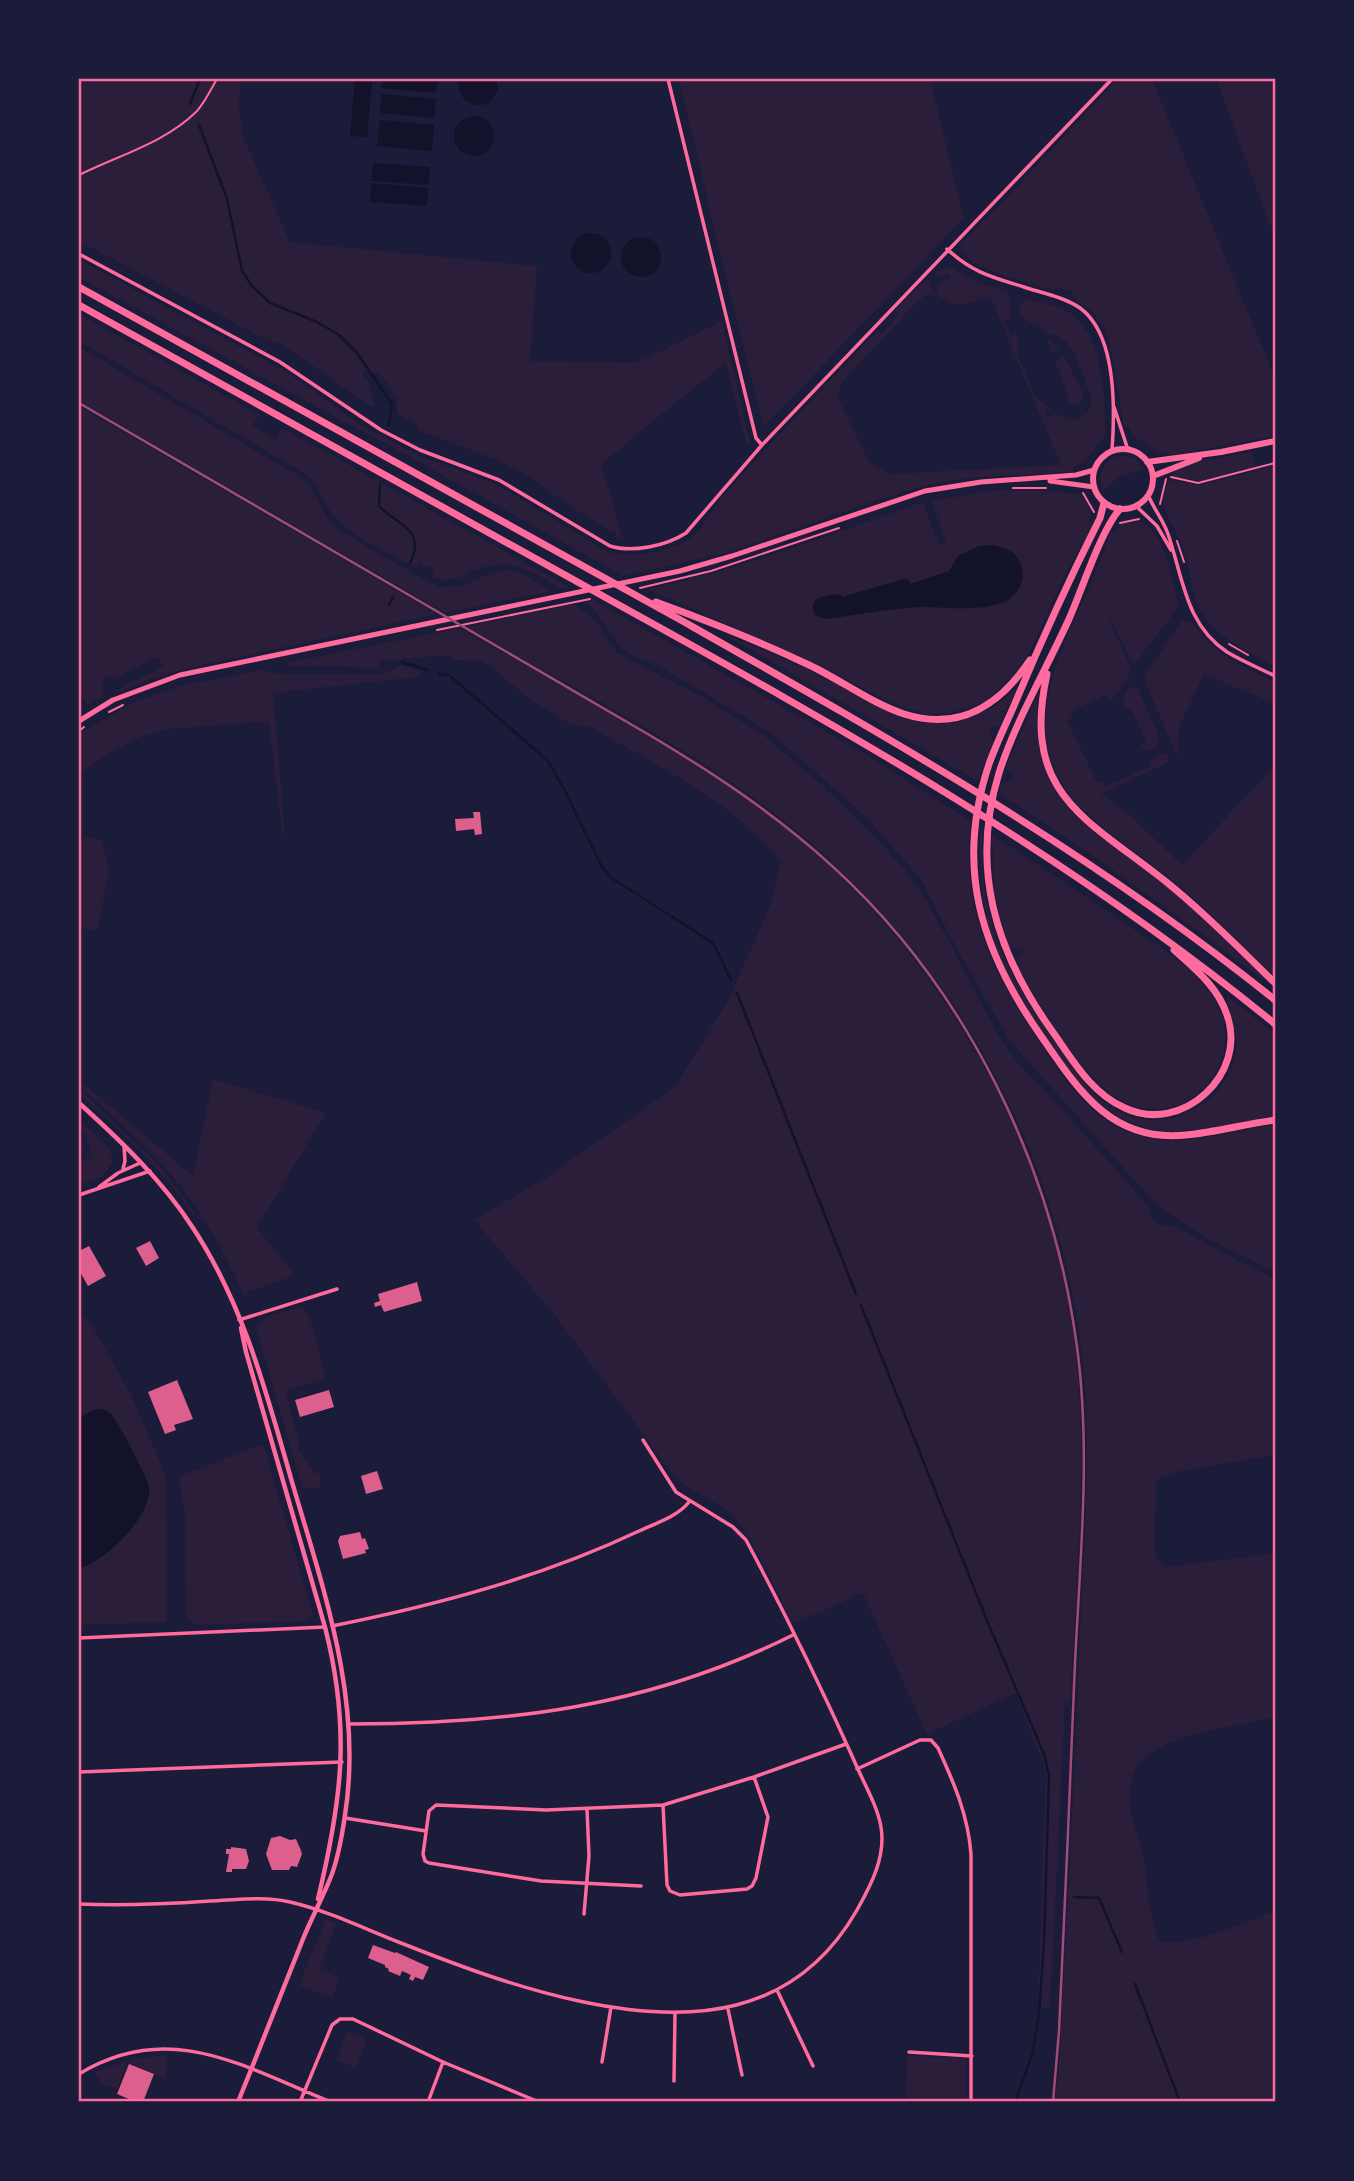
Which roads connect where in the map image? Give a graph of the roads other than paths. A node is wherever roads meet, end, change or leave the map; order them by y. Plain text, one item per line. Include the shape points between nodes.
1 (668, 79) edge
2 (1112, 79) edge
3 (947, 249) junction
4 (79, 254) edge
5 (79, 287) edge
6 (79, 305) edge
7 (1113, 402) junction
8 (1275, 441) edge
9 (762, 445) junction
10 (1128, 450) junction
11 (1112, 451) junction
12 (1221, 452) junction
13 (1147, 462) junction
14 (1094, 470) junction
15 (1153, 476) junction
16 (1040, 480) junction
17 (1094, 487) junction
18 (1148, 495) junction
19 (1104, 503) junction
20 (1136, 506) junction
21 (1120, 509) junction
22 (1174, 554) junction
23 (635, 595) junction
24 (1040, 644) junction
25 (1050, 660) junction
26 (1275, 676) edge
27 (79, 722) edge
28 (1151, 928) junction
29 (1275, 983) edge
30 (1275, 1000) edge
31 (1275, 1024) edge
32 (79, 1103) edge
33 (1275, 1120) edge
34 (124, 1144) junction
35 (142, 1162) junction
36 (122, 1171) junction
37 (150, 1171) junction
38 (97, 1188) junction
39 (79, 1195) edge
40 (337, 1289) dead end
41 (239, 1320) junction
42 (643, 1440) dead end
43 (690, 1501) junction
44 (333, 1626) junction
45 (325, 1627) junction
46 (793, 1635) junction
47 (79, 1638) edge
48 (349, 1724) junction
49 (846, 1744) junction
50 (342, 1762) junction
51 (857, 1769) junction
52 (79, 1772) edge
53 (754, 1777) junction
54 (663, 1805) junction
55 (587, 1809) junction
56 (345, 1818) junction
57 (426, 1831) junction
58 (587, 1884) junction
59 (641, 1886) dead end
60 (79, 1903) edge
61 (315, 1909) junction
62 (584, 1914) dead end
63 (778, 1990) junction
64 (611, 2007) junction
65 (728, 2008) junction
66 (675, 2013) junction
67 (909, 2052) dead end
68 (972, 2056) junction
69 (602, 2062) dead end
70 (443, 2063) junction
71 (813, 2066) dead end
72 (251, 2070) junction
73 (79, 2074) edge
74 (742, 2075) dead end
75 (674, 2081) dead end
76 (305, 2091) junction
77 (238, 2102) edge
78 (300, 2102) edge
79 (331, 2102) edge
80 (428, 2102) edge
81 (539, 2102) edge
82 (971, 2102) edge

1 - 9 street via 756,438
2 - 3 street
3 - 7 street via 975,271 1065,300 1085,312 1103,339
3 - 9 street
4 - 9 street via 280,362 381,430 499,480 617,548 659,544 686,533
5 - 23 highway
6 - 28 highway via 704,652 1000,826
7 - 10 street
7 - 11 street
8 - 12 main road
10 - 11 main road
10 - 13 main road
11 - 14 main road
12 - 13 main road
12 - 15 main road
13 - 15 main road
14 - 16 main road
14 - 17 main road
15 - 18 main road
16 - 17 main road
16 - 27 main road via 981,482 925,491 732,556 653,577 172,677 113,700
17 - 19 main road
18 - 20 main road
18 - 22 street
19 - 21 main road
19 - 24 highway
20 - 21 main road
20 - 22 street via 1157,526
21 - 25 highway via 1110,522
22 - 26 street via 1190,610 1204,632 1230,654
23 - 24 highway via 809,665 886,707 927,719 976,711 1001,696
23 - 30 highway via 1003,807 1177,924
24 - 33 highway via 990,764 978,809 976,891 996,962 1074,1084 1125,1126 1172,1136
25 - 28 highway via 999,774 987,849 991,906 1017,975 1087,1079 1125,1109 1150,1115 1189,1106 1210,1091 1225,1069 1231,1038 1218,996
25 - 29 highway via 1040,724 1047,764 1061,793 1091,826 1170,886
28 - 31 highway
32 - 34 street
34 - 35 street
34 - 36 street
35 - 36 street
35 - 37 street
36 - 38 street
37 - 38 street
37 - 41 street via 194,1230
38 - 39 street
40 - 41 street
41 - 44 street via 253,1349
41 - 45 street
42 - 43 street via 674,1489
43 - 44 street via 676,1514 644,1529 528,1576
43 - 46 street via 743,1536
44 - 45 street
44 - 48 street
45 - 47 street
45 - 50 street via 335,1673
46 - 48 street via 700,1676 596,1704 492,1719
46 - 49 street
48 - 56 street
49 - 51 street
49 - 53 street
50 - 52 street
50 - 61 street via 336,1820
51 - 63 street via 881,1830 876,1871 838,1938
51 - 68 street via 927,1740 936,1745 958,1793 971,1854
53 - 54 street
53 - 54 street via 768,1817 754,1884 744,1890 673,1894 667,1885
54 - 55 street
55 - 57 street via 436,1805 429,1811
55 - 58 street
56 - 57 street
56 - 61 street via 331,1877
57 - 58 street via 423,1854 429,1863
58 - 59 street
58 - 62 street
60 - 61 street via 262,1899
61 - 64 street via 492,1977
61 - 72 street
63 - 65 street
63 - 71 street
64 - 66 street
64 - 69 street
65 - 66 street
65 - 74 street
66 - 75 street
67 - 68 street
68 - 82 street
70 - 76 street via 345,2017 332,2025
70 - 80 street
70 - 81 street
72 - 73 street via 196,2051 160,2048 111,2057
72 - 76 street
72 - 77 street
76 - 78 street
76 - 79 street

